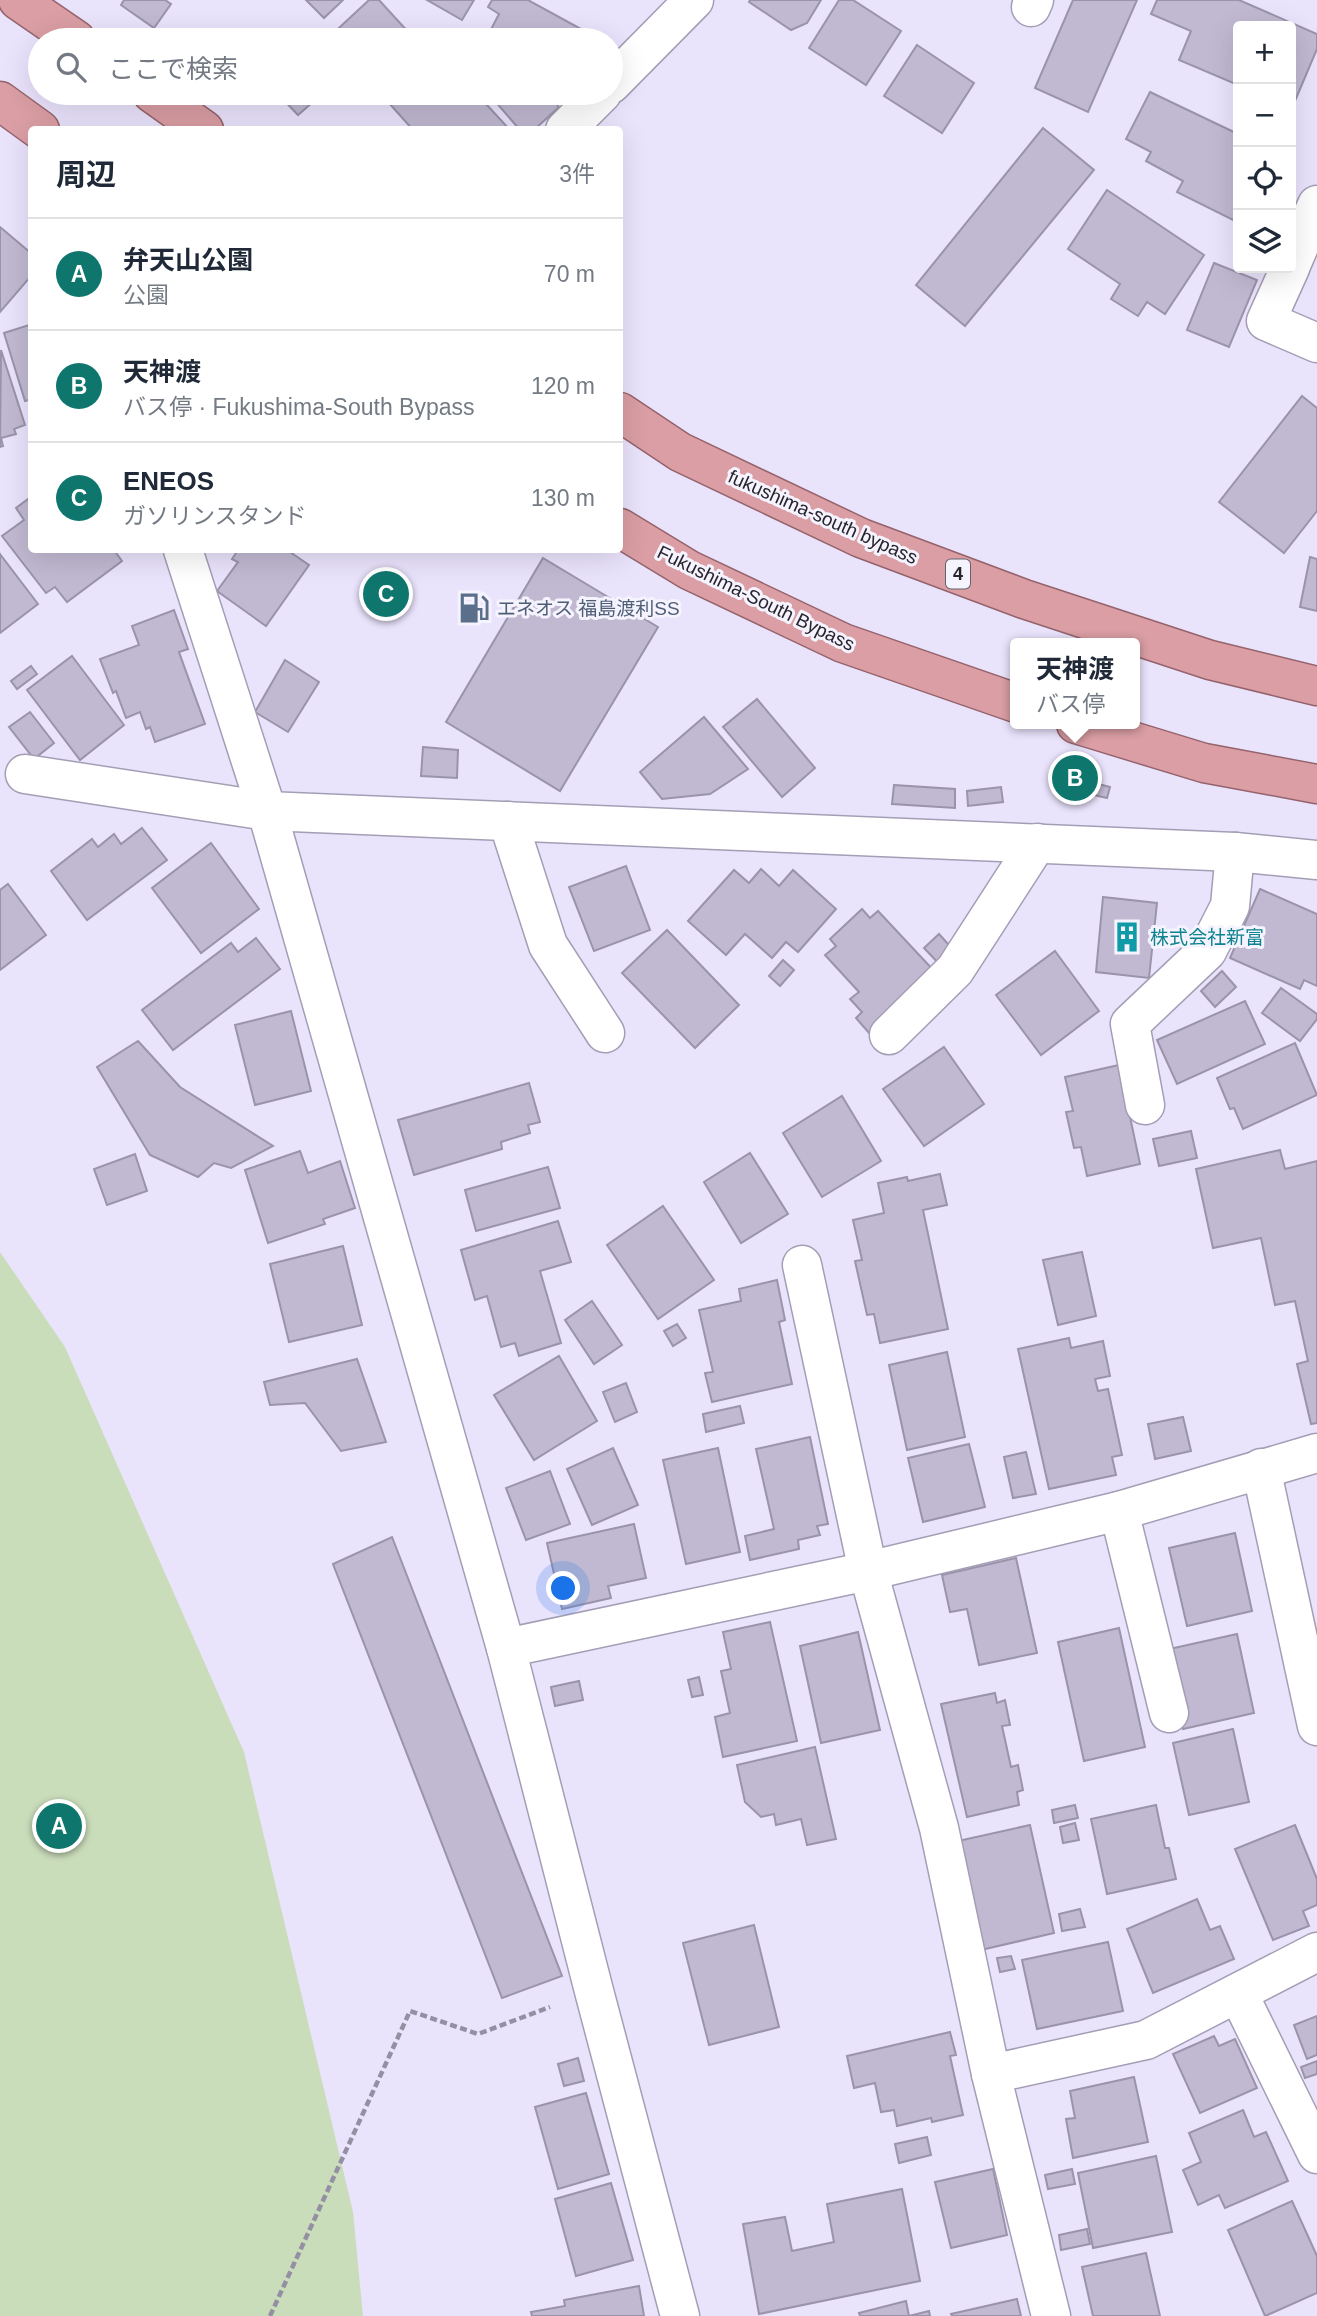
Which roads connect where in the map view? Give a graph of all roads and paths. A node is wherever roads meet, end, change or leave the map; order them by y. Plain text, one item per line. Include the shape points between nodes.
1 (19, 0) edge
2 (694, 0) edge
3 (59, 28) edge
4 (623, 72) edge
5 (0, 101) edge
6 (169, 105) edge
7 (590, 105) edge
8 (34, 126) edge
9 (198, 126) edge
10 (569, 126) edge
11 (1317, 205) edge
12 (1296, 252) edge
13 (1287, 273) edge
14 (1317, 343) edge
15 (623, 414) edge
16 (623, 530) edge
17 (184, 553) edge
18 (1317, 686) edge
19 (1010, 701) edge
20 (1093, 729) edge
21 (25, 774) dead end
22 (1317, 784) edge
23 (267, 811) junction
24 (508, 821) junction
25 (1037, 843) junction
26 (1235, 852) junction
27 (1317, 860) edge
28 (605, 1033) dead end
29 (890, 1035) dead end
30 (1145, 1105) dead end
31 (802, 1265) dead end
32 (1317, 1453) edge
33 (1261, 1468) junction
34 (1119, 1510) junction
35 (868, 1571) junction
36 (506, 1648) junction
37 (1169, 1713) dead end
38 (1317, 1726) edge
39 (1317, 1952) edge
40 (594, 1991) junction
41 (1238, 1993) junction
42 (991, 2074) junction
43 (1317, 2154) edge
44 (270, 2316) edge
45 (680, 2316) edge
46 (1051, 2316) edge

1 - 3 highway
2 - 4 street
5 - 8 highway
6 - 9 highway
7 - 10 street
11 - 12 street
13 - 14 street via 1266,321
15 - 18 highway, fukushima-south bypass / 4 via 680,452 861,538 1024,599 1183,651
16 - 19 highway, Fukushima-South Bypass via 689,570 843,643
17 - 23 street
20 - 22 highway via 1204,762
21 - 23 street
23 - 24 street
23 - 36 street
24 - 25 street
24 - 28 street via 548,945
25 - 26 street
25 - 29 street via 955,970
26 - 27 street
26 - 30 street via 1230,906 1207,951 1130,1024
31 - 35 street
32 - 33 street
33 - 34 street
33 - 38 street
34 - 35 street
34 - 37 street
35 - 36 street
35 - 42 street via 939,1828
36 - 40 street
39 - 41 street
40 - 44 path via 478,2034 410,2011
40 - 45 street
41 - 42 street via 1146,2040
41 - 43 street
42 - 46 street

